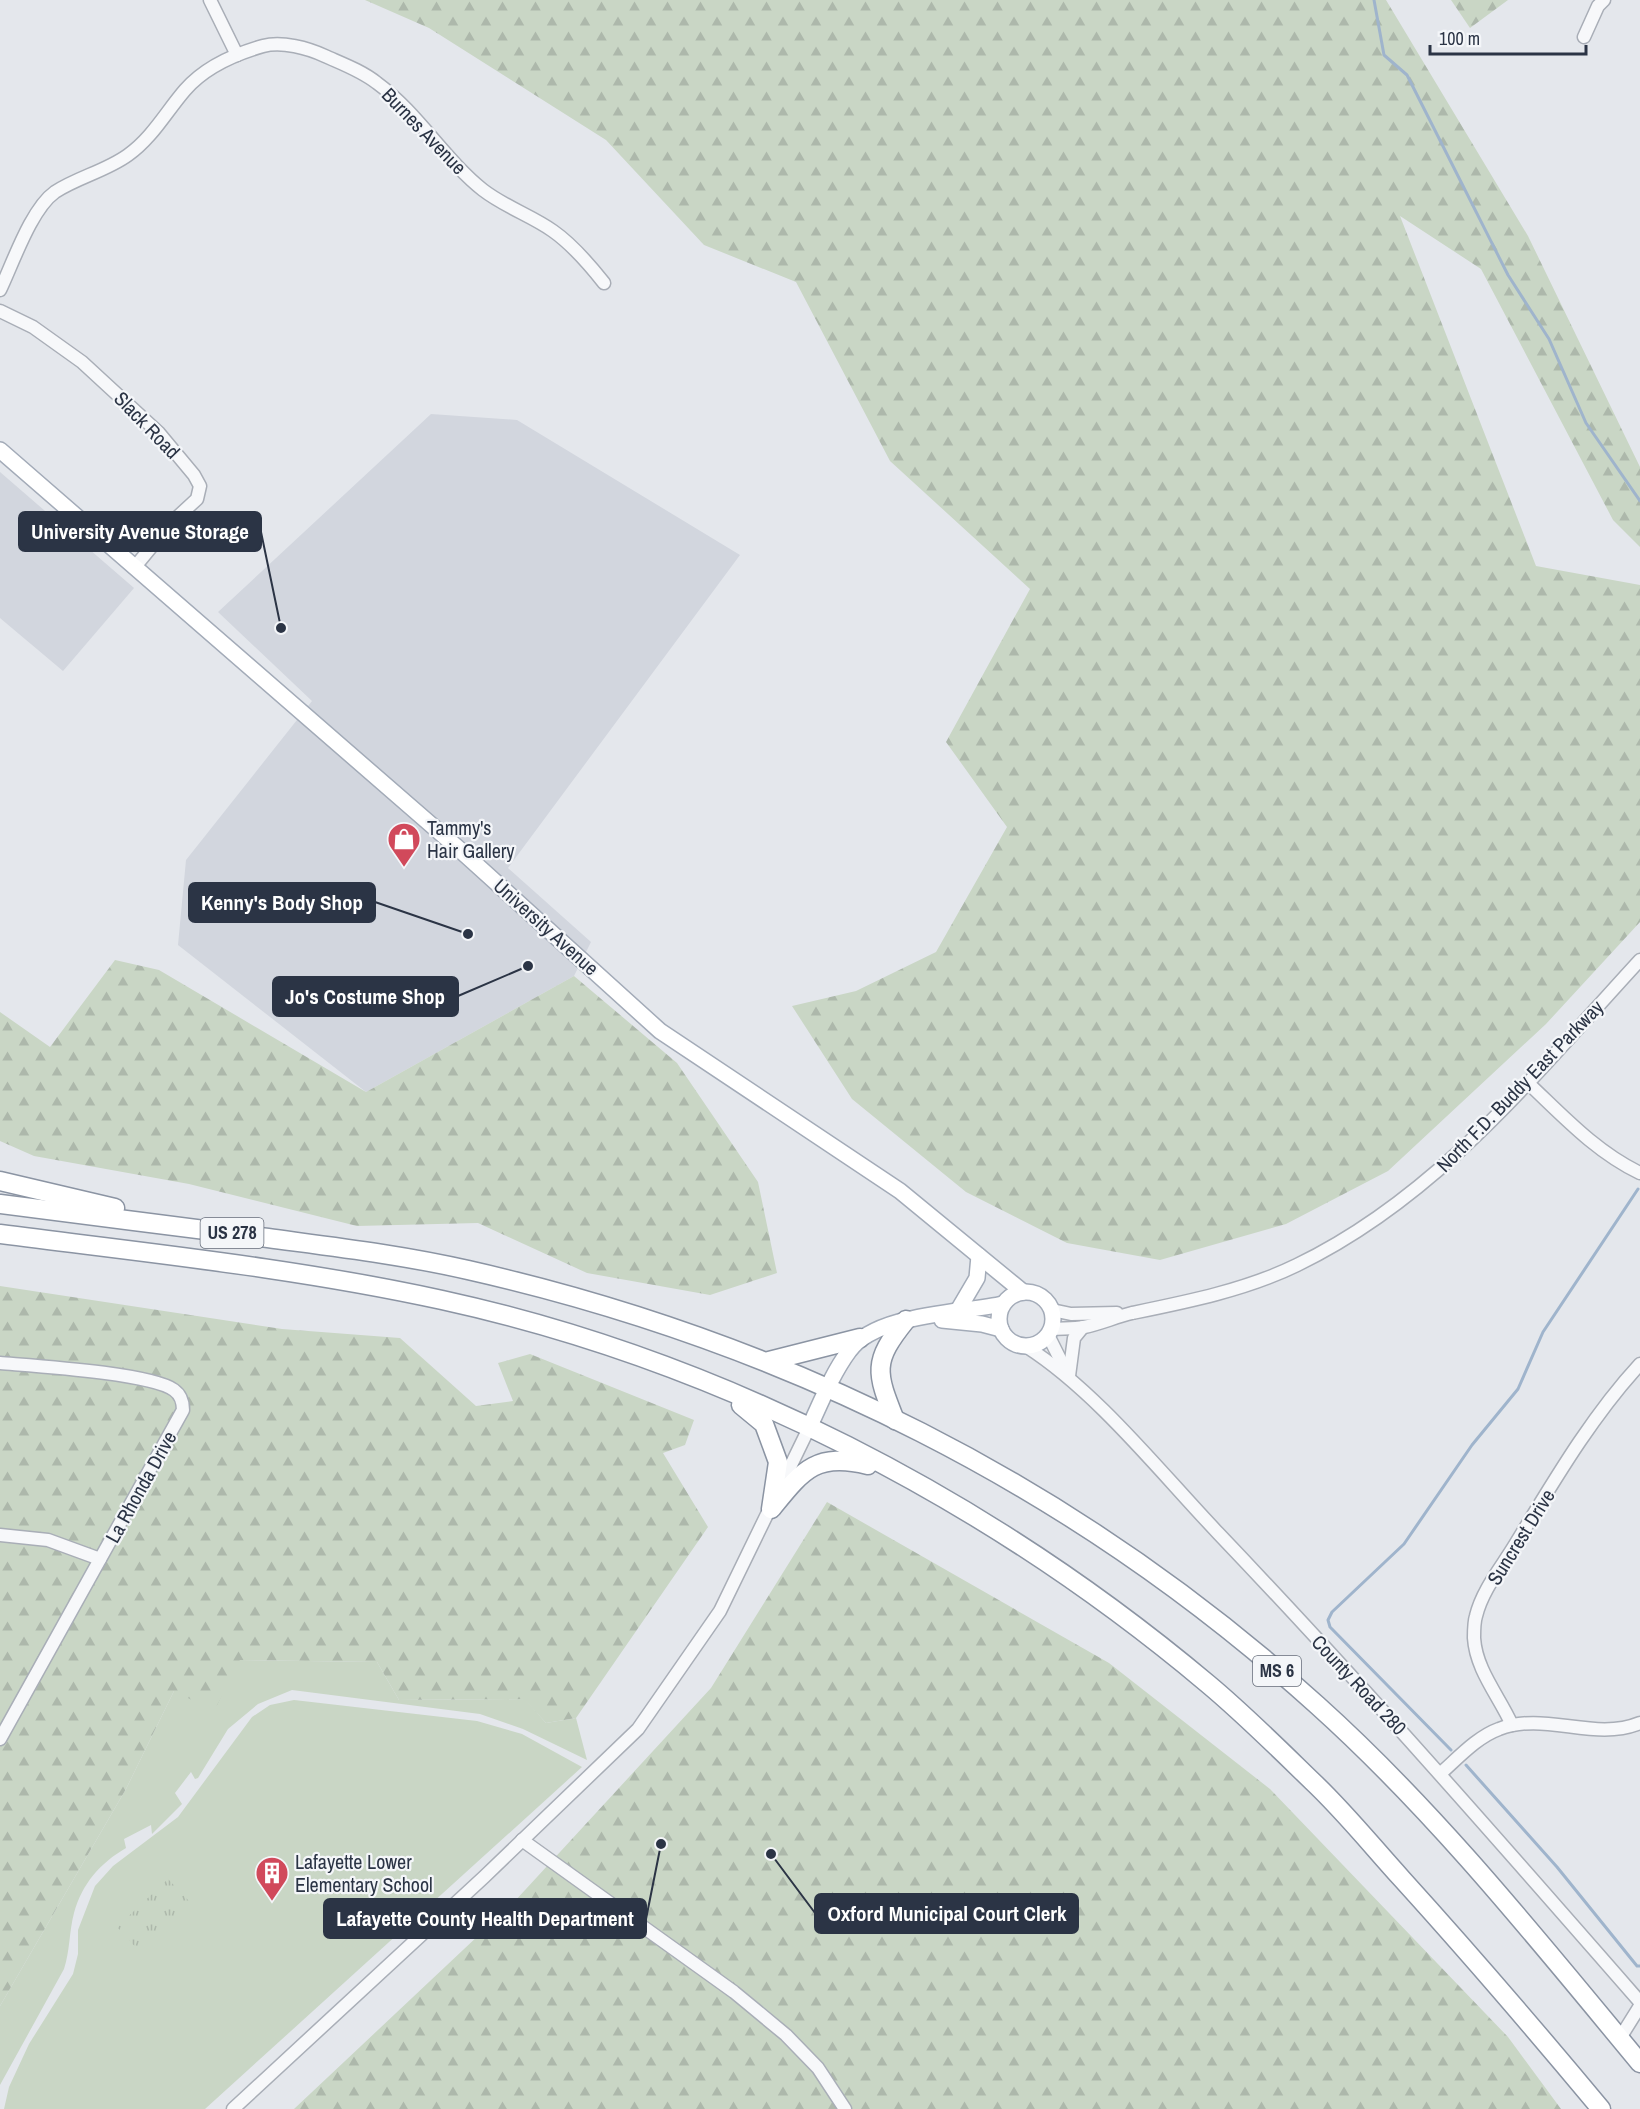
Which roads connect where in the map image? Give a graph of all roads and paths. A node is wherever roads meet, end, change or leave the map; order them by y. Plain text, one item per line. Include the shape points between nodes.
1 (210, 0) edge
2 (1604, 0) edge
3 (1584, 38) dead end
4 (237, 55) junction
5 (604, 283) dead end
6 (0, 290) edge
7 (0, 311) edge
8 (0, 450) edge
9 (134, 568) junction
10 (1640, 960) edge
11 (1528, 1083) junction
12 (1640, 1173) edge
13 (0, 1181) edge
14 (0, 1204) edge
15 (213, 1231) junction
16 (0, 1234) edge
17 (979, 1256) junction
18 (1023, 1292) junction
19 (1005, 1302) junction
20 (1052, 1310) junction
21 (957, 1312) junction
22 (1130, 1314) junction
23 (930, 1317) junction
24 (906, 1320) junction
25 (1083, 1327) junction
26 (1000, 1329) junction
27 (1050, 1332) junction
28 (861, 1338) junction
29 (1027, 1347) junction
30 (769, 1361) junction
31 (0, 1363) edge
32 (1640, 1364) edge
33 (1069, 1376) junction
34 (690, 1378) junction
35 (828, 1386) junction
36 (895, 1420) junction
37 (809, 1428) junction
38 (900, 1474) junction
39 (771, 1509) junction
40 (0, 1535) edge
41 (100, 1559) junction
42 (1640, 1723) edge
43 (1512, 1725) junction
44 (0, 1739) edge
45 (1441, 1773) junction
46 (522, 1840) junction
47 (1640, 2004) edge
48 (1620, 2038) junction
49 (1640, 2063) edge
50 (233, 2109) edge
51 (845, 2109) edge
52 (1601, 2109) edge

1 - 4 street
2 - 3 street
4 - 5 street, Burnes Avenue via 266,45 315,51 378,83 478,185 552,230 583,257
4 - 6 street, Burnes Avenue via 202,74 128,155 49,197 34,218
7 - 9 street, Slack Road via 33,327 81,362 159,433 200,486 197,499 171,523
8 - 9 main road, University Avenue
9 - 17 main road, University Avenue via 459,849 660,1031 900,1191
10 - 11 street, North F.D. Buddy East Parkway
11 - 12 street via 1599,1149
11 - 22 street, North F.D. Buddy East Parkway via 1446,1166 1344,1241 1247,1284
13 - 15 highway
14 - 15 highway, US 278
15 - 30 highway, US 278 via 463,1268 572,1295
16 - 34 highway, US 278 via 330,1278 444,1300 541,1326
17 - 18 main road, University Avenue
17 - 19 main road, University Avenue
17 - 21 main road via 977,1278
18 - 19 main road
18 - 20 main road via 1041,1296
19 - 21 main road
19 - 26 main road via 1000,1312
20 - 22 street via 1071,1314
20 - 27 main road
21 - 23 main road
22 - 25 street
23 - 24 main road
23 - 26 main road
24 - 28 main road
24 - 36 highway via 888,1342 879,1371
25 - 27 street
25 - 33 street via 1074,1338
26 - 29 main road via 1011,1342
27 - 29 main road via 1042,1341
27 - 33 street
28 - 30 highway
28 - 35 main road via 849,1350
29 - 33 street
30 - 35 highway, US 278
31 - 41 street, La Rhonda Drive via 149,1380 176,1391 182,1400 183,1410
32 - 43 street, Suncrest Drive via 1601,1413 1536,1512 1486,1591 1476,1616 1474,1638 1479,1665
33 - 45 street, County Road 280
34 - 37 highway, US 278
34 - 39 highway via 751,1411 764,1424 778,1462
35 - 36 highway, MS 6
35 - 37 main road
36 - 48 highway, MS 6 via 977,1461 1084,1524 1222,1624 1317,1705 1392,1777
37 - 38 highway, MS 6
37 - 39 street
38 - 39 highway via 846,1460 822,1461 801,1472
38 - 52 highway, MS 6 via 1010,1538 1115,1611 1209,1685 1317,1785
39 - 46 street via 720,1611 638,1729
40 - 41 street via 48,1540
41 - 44 street, La Rhonda Drive
42 - 43 street via 1602,1731 1543,1723
43 - 45 street via 1478,1740
45 - 47 street, County Road 280
46 - 50 street
46 - 51 street via 734,1992 786,2035 818,2068
47 - 48 street
48 - 49 highway, MS 6

